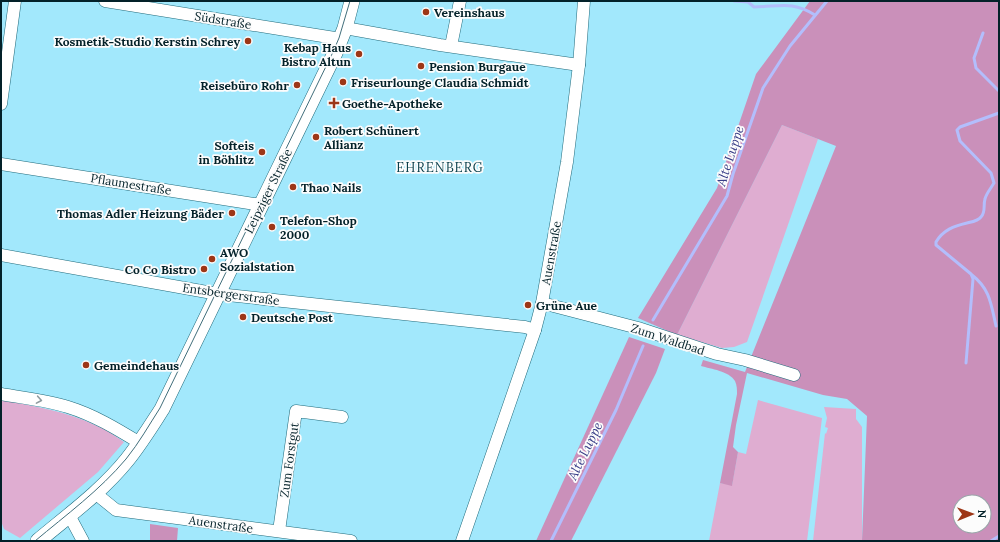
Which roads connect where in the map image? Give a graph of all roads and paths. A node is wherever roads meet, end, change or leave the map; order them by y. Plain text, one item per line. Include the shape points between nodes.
1 (15, 1) edge
2 (105, 1) edge
3 (352, 1) edge
4 (460, 1) edge
5 (584, 1) edge
6 (343, 34) junction
7 (451, 46) junction
8 (579, 65) junction
9 (1, 104) edge
10 (1, 164) edge
11 (262, 205) junction
12 (1, 255) edge
13 (218, 294) junction
14 (542, 303) junction
15 (535, 330) junction
16 (794, 375) dead end
17 (1, 394) edge
18 (342, 417) dead end
19 (140, 443) junction
20 (95, 494) junction
21 (69, 515) junction
22 (279, 531) junction
23 (38, 541) edge
24 (83, 541) edge
25 (351, 541) edge
26 (462, 541) edge

1 - 9 street
2 - 6 street, Südstraße
3 - 6 street, Leipziger Straße
4 - 7 street
5 - 8 street, Auenstraße
6 - 7 street, Südstraße
6 - 11 street, Leipziger Straße
7 - 8 street, Südstraße
8 - 14 street, Auenstraße via 567,162
10 - 11 street, Pflaumestraße
11 - 13 street, Leipziger Straße
12 - 13 street, Entsbergerstraße
13 - 15 street, Entsbergerstraße
13 - 19 street, Leipziger Straße via 162,409
14 - 15 street, Auenstraße
14 - 16 street, Zum Waldbad via 638,328 717,354
15 - 26 street, Auenstraße
17 -> 19 street via 68,407 109,424
18 - 22 street, Zum Forstgut via 296,411
19 - 20 street, Leipziger Straße
20 - 21 street, Leipziger Straße
20 - 22 street, Auenstraße via 116,510
21 - 23 street, Leipziger Straße
21 - 24 street
22 - 25 street, Auenstraße

